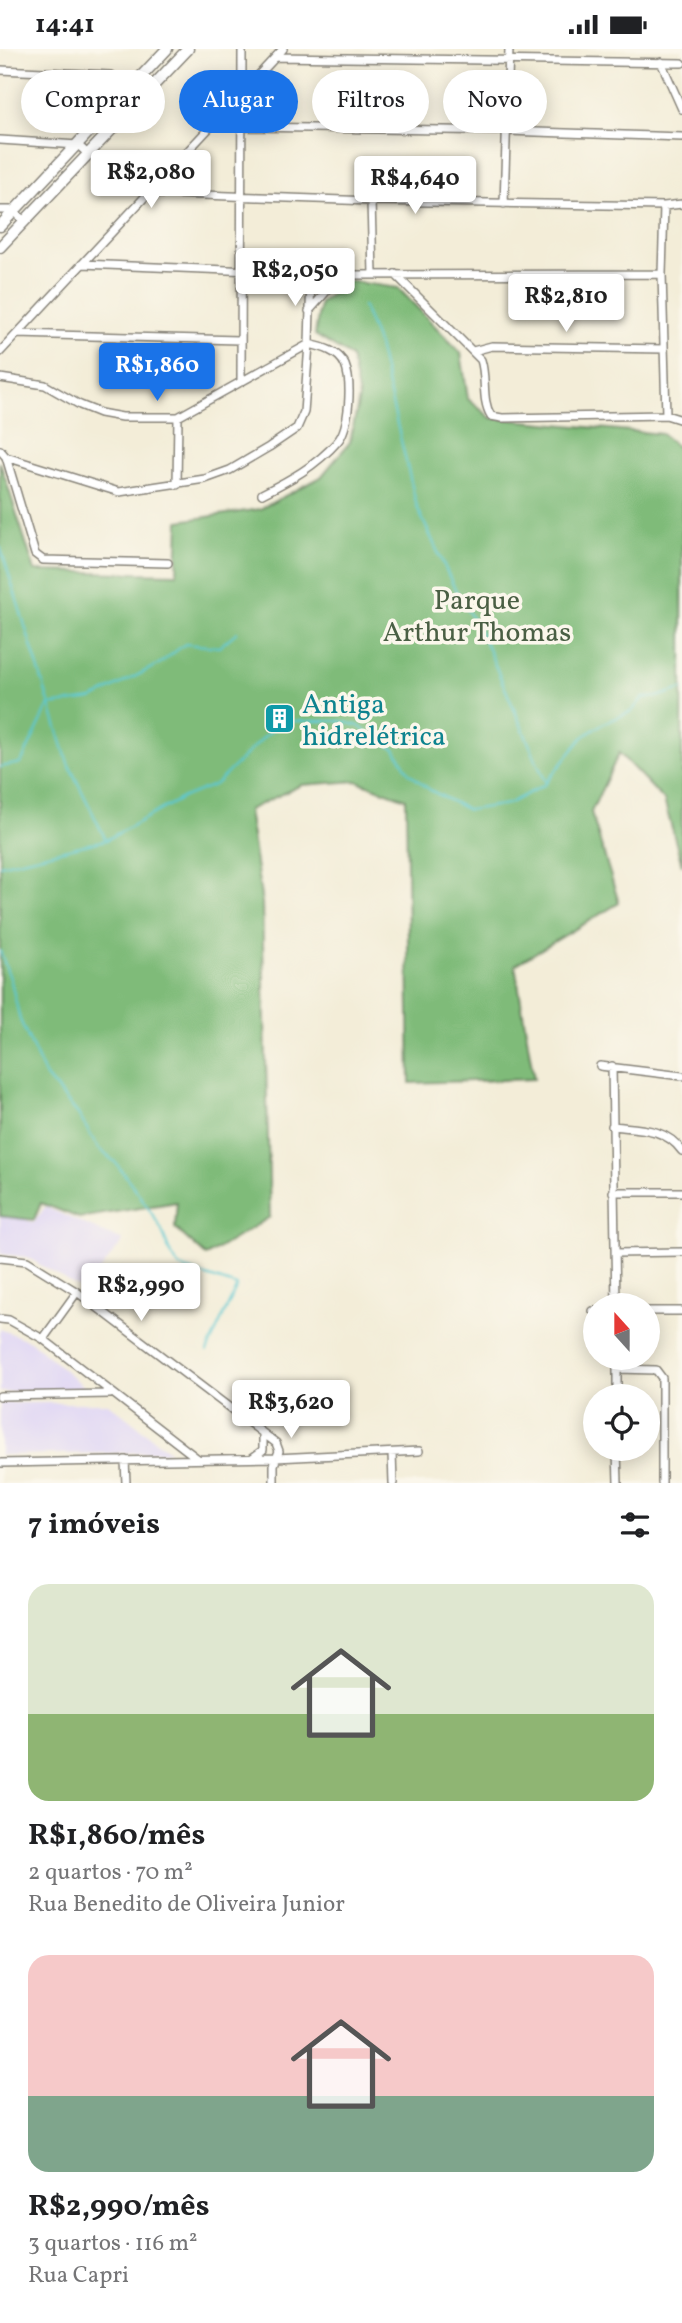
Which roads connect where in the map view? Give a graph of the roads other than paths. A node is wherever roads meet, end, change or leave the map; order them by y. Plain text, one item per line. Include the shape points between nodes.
1 (167, 49) edge
2 (188, 49) edge
3 (242, 49) edge
4 (283, 49) edge
5 (509, 49) edge
6 (276, 57) junction
7 (509, 58) junction
8 (661, 62) junction
9 (682, 63) edge
10 (0, 70) edge
11 (147, 70) edge
12 (241, 70) edge
13 (263, 70) edge
14 (509, 70) edge
15 (21, 71) edge
16 (682, 109) edge
17 (298, 128) edge
18 (443, 130) edge
19 (547, 132) edge
20 (89, 133) edge
21 (204, 133) edge
22 (240, 133) edge
23 (507, 133) edge
24 (682, 137) edge
25 (0, 140) edge
26 (78, 145) junction
27 (89, 155) junction
28 (148, 193) junction
29 (240, 198) junction
30 (370, 201) junction
31 (504, 204) junction
32 (682, 204) edge
33 (664, 206) junction
34 (0, 209) edge
35 (13, 210) junction
36 (24, 221) junction
37 (0, 226) edge
38 (0, 247) edge
39 (82, 264) junction
40 (240, 270) junction
41 (311, 273) junction
42 (373, 274) junction
43 (395, 274) junction
44 (662, 274) junction
45 (347, 275) junction
46 (309, 311) junction
47 (17, 334) junction
48 (240, 340) junction
49 (309, 344) junction
50 (664, 349) junction
51 (473, 351) junction
52 (0, 352) edge
53 (0, 378) edge
54 (241, 381) junction
55 (666, 415) junction
56 (178, 417) junction
57 (682, 420) edge
58 (3, 453) edge
59 (177, 485) junction
60 (262, 494) dead end
61 (168, 563) dead end
62 (600, 1066) dead end
63 (612, 1066) junction
64 (682, 1076) edge
65 (612, 1126) junction
66 (682, 1151) edge
67 (613, 1192) junction
68 (682, 1192) edge
69 (682, 1252) edge
70 (615, 1253) junction
71 (0, 1258) edge
72 (77, 1292) junction
73 (616, 1293) edge
74 (660, 1311) edge
75 (682, 1311) edge
76 (0, 1319) edge
77 (43, 1339) junction
78 (656, 1370) edge
79 (111, 1394) junction
80 (0, 1396) edge
81 (263, 1433) junction
82 (419, 1451) dead end
83 (392, 1453) junction
84 (276, 1458) junction
85 (198, 1459) junction
86 (251, 1459) junction
87 (125, 1460) junction
88 (617, 1461) edge
89 (0, 1463) edge
90 (126, 1483) edge
91 (274, 1483) edge
92 (393, 1483) edge
93 (618, 1483) edge
94 (662, 1483) edge

1 - 11 main road
2 - 27 main road
3 - 12 street
4 - 6 street
5 - 7 street
6 - 7 street
6 - 13 street
7 - 8 street
7 - 14 street
8 - 9 street
8 - 16 street
10 - 15 street
17 - 18 street
19 - 24 street
20 - 26 main road
21 - 28 street
22 - 29 street
23 - 31 street
25 - 26 street
26 - 27 street
26 - 35 main road
27 - 36 main road
28 - 29 street
28 - 39 street
29 - 30 street
29 - 40 street
30 - 31 street
30 - 42 street
31 - 33 street
32 - 33 street
33 - 44 street
34 - 35 street
35 - 36 street
35 - 37 main road
36 - 38 main road
39 - 40 street
39 - 47 street
40 - 41 street
40 - 48 street
41 - 45 street
41 - 46 street
42 - 43 street
42 - 45 street
43 - 44 street
43 - 51 street
44 - 50 street
45 - 46 street
46 - 49 street
47 - 48 street
47 - 52 street
48 - 54 street
49 - 54 street
49 - 59 street via 304,412 297,428 230,470
49 - 60 street via 328,348 345,363 350,401 340,440 313,465
50 - 51 street via 492,347
50 - 55 street
51 - 55 street via 483,363 486,407 491,416
53 - 56 street via 45,385 100,413
54 - 56 street
55 - 57 street
56 - 59 street
58 - 59 street via 119,492
58 - 61 street via 35,554 43,560
62 - 63 street
63 - 64 street
63 - 65 street
65 - 66 street via 658,1131
65 - 67 street
67 - 68 street
67 - 70 street
69 - 70 street
70 - 73 street
71 - 72 street via 27,1261
72 - 77 street
72 - 81 street
74 - 75 street
76 - 77 street
77 - 79 street
78 - 94 street via 662,1378
79 - 80 street
79 - 85 street
81 - 84 street via 279,1447
81 - 86 street via 263,1450
82 - 83 street
83 - 84 street
83 - 92 street
84 - 86 street
84 - 91 street
85 - 86 street
85 - 87 street
87 - 89 street
87 - 90 street
88 - 93 street

